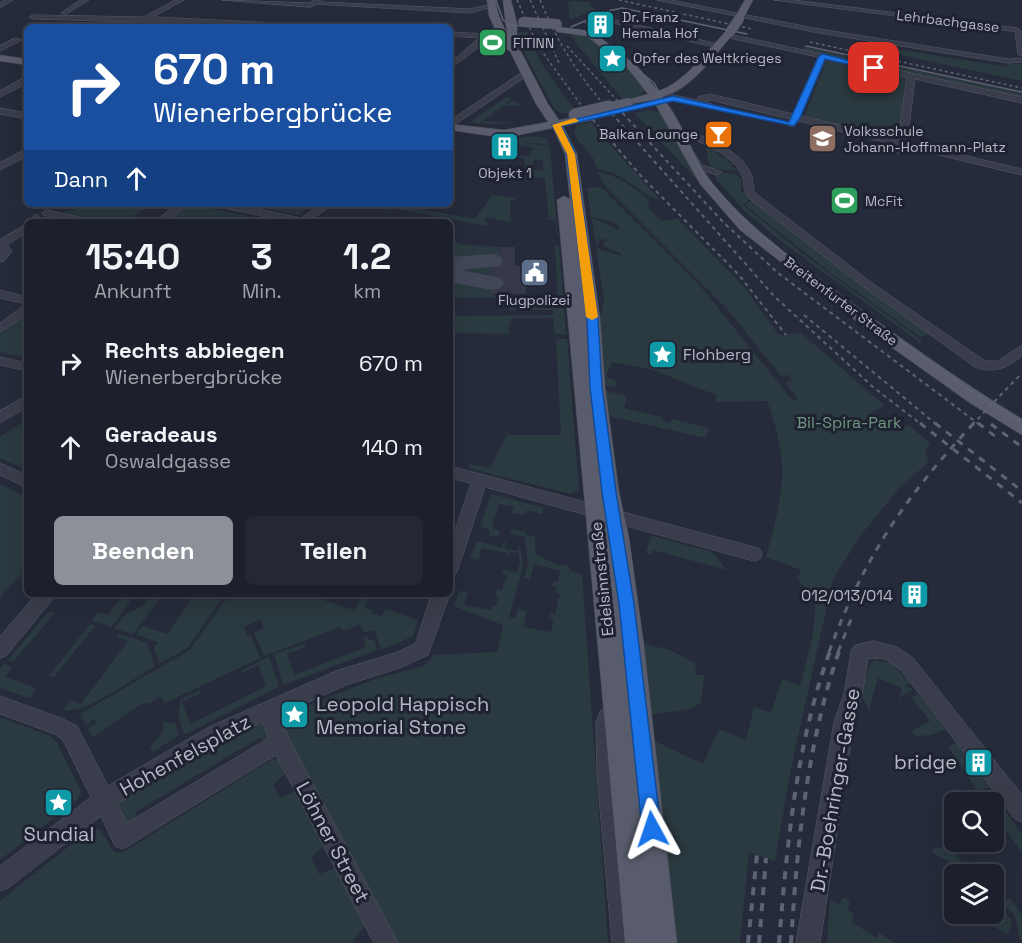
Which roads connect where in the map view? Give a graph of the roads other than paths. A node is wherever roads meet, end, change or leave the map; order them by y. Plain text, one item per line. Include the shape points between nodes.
1 (10, 0) edge
2 (86, 0) edge
3 (181, 0) edge
4 (225, 0) edge
5 (507, 0) edge
6 (660, 0) edge
7 (749, 0) edge
8 (777, 0) edge
9 (854, 0) edge
10 (247, 1) edge
11 (315, 1) edge
12 (282, 3) junction
13 (491, 3) edge
14 (0, 6) edge
15 (849, 9) junction
16 (59, 16) junction
17 (33, 17) dead end
18 (844, 17) dead end
19 (740, 18) junction
20 (145, 19) junction
21 (507, 23) junction
22 (134, 24) edge
23 (228, 24) edge
24 (246, 24) edge
25 (839, 26) dead end
26 (558, 27) junction
27 (599, 32) junction
28 (729, 33) junction
29 (453, 34) edge
30 (834, 34) junction
31 (486, 36) junction
32 (18, 40) dead end
33 (718, 46) junction
34 (0, 50) edge
35 (823, 56) junction
36 (0, 58) edge
37 (1021, 59) edge
38 (24, 62) edge
39 (453, 64) edge
40 (694, 72) junction
41 (523, 76) junction
42 (911, 76) junction
43 (658, 80) junction
44 (24, 82) edge
45 (680, 83) junction
46 (0, 94) edge
47 (1022, 100) edge
48 (668, 101) junction
49 (633, 105) junction
50 (0, 111) edge
51 (24, 115) edge
52 (794, 121) junction
53 (453, 124) edge
54 (549, 124) junction
55 (453, 126) edge
56 (691, 137) junction
57 (900, 146) junction
58 (24, 153) edge
59 (3, 163) edge
60 (24, 166) edge
61 (1022, 172) edge
62 (713, 173) junction
63 (747, 176) junction
64 (1022, 180) edge
65 (55, 207) edge
66 (179, 207) edge
67 (232, 207) edge
68 (324, 207) edge
69 (70, 219) edge
70 (164, 219) edge
71 (287, 219) edge
72 (306, 219) edge
73 (24, 228) edge
74 (0, 245) edge
75 (0, 259) edge
76 (0, 294) edge
77 (24, 300) edge
78 (24, 310) edge
79 (0, 329) edge
80 (1022, 349) edge
81 (0, 361) edge
82 (24, 366) edge
83 (24, 403) edge
84 (1022, 414) edge
85 (0, 418) edge
86 (1022, 428) edge
87 (0, 470) edge
88 (453, 473) edge
89 (480, 480) junction
90 (24, 481) edge
91 (605, 513) junction
92 (754, 554) dead end
93 (453, 559) edge
94 (45, 597) edge
95 (440, 597) edge
96 (0, 650) edge
97 (615, 700) junction
98 (0, 705) edge
99 (268, 710) junction
100 (280, 741) junction
101 (103, 801) junction
102 (1022, 812) edge
103 (0, 880) edge
104 (386, 943) edge
105 (624, 943) edge
106 (640, 943) edge
107 (662, 943) edge
108 (808, 943) edge

1 - 14 street
2 - 16 street
3 - 20 street
4 - 10 street
5 - 21 main road
6 - 19 street
7 - 19 main road
8 - 15 street, Lehrbachgasse
9 - 15 street
10 - 12 street
11 - 12 street via 311,5
11 - 13 street via 470,11
12 - 24 street
13 - 21 main road, Edelsinnstraße
15 - 18 street
15 - 37 street, Lehrbachgasse via 1018,30
16 - 17 street
16 - 20 street
19 - 28 main road, bridge
19 - 30 street
20 - 22 street
20 - 23 street
21 - 26 main road
21 - 31 street
21 - 41 main road, Edelsinnstraße
21 - 54 main road, Edelsinnstraße via 513,47
25 - 30 street
26 - 27 main road, Breitenfurter Straße via 584,26
26 - 48 main road, Breitenfurter Straße via 593,35
27 - 33 street via 589,24 597,18
27 - 43 main road, Breitenfurter Straße
28 - 33 main road
28 - 35 street
29 - 31 street
30 - 37 street via 908,47
31 - 39 street
32 - 34 street
33 - 40 main road
35 - 42 street
35 - 52 street
36 - 38 main road
40 - 45 main road
40 - 48 main road via 680,94
41 - 53 street
41 - 54 main road, Edelsinnstraße via 531,103
42 - 47 street
42 - 57 street
43 - 45 main road
43 - 48 main road, Breitenfurter Straße
44 - 46 street
45 - 48 main road
48 - 49 main road
48 - 49 main road via 650,107
48 - 52 street via 701,103
48 - 56 main road, Breitenfurter Straße
49 - 54 main road
50 - 51 street
52 - 57 street
54 - 55 main road via 498,134
54 - 91 main road, Edelsinnstraße via 560,160
56 - 62 main road, Breitenfurter Straße
56 - 63 street, Breitenfurter Straße via 721,150
56 - 86 main road, Breitenfurter Straße via 706,184 770,248 936,372
57 - 61 street
57 - 64 street
58 - 59 street
59 - 60 street
62 - 63 street
62 - 84 main road, Breitenfurter Straße via 742,211 775,239 958,373
63 - 80 street, Breitenfurter Straße via 748,193 976,361 995,368
65 - 69 street via 44,215
66 - 70 street
67 - 71 street
68 - 72 street
73 - 74 street
74 - 75 street via 6,251
76 - 77 street
78 - 79 street
81 - 82 street
83 - 85 street
87 - 90 street
88 - 89 street
89 - 91 street
89 - 93 street
91 - 92 street
91 - 97 main road, Edelsinnstraße
91 - 107 main road, Edelsinnstraße via 646,772
94 - 96 street
95 - 99 street, Hohenfelsplatz via 423,649 343,677
97 - 105 street, Edelsinnstraße via 606,722 606,748
97 - 106 main road, Edelsinnstraße
98 - 101 street via 70,733
99 - 100 street, Löhner Street
99 - 101 street, Hohenfelsplatz via 216,734
100 - 101 street via 123,838
100 - 104 street, Löhner Street
101 - 103 street, Hohenfelsplatz
102 - 108 street, Dr.-Boehringer-Gasse via 902,658 874,647 860,652 844,722

